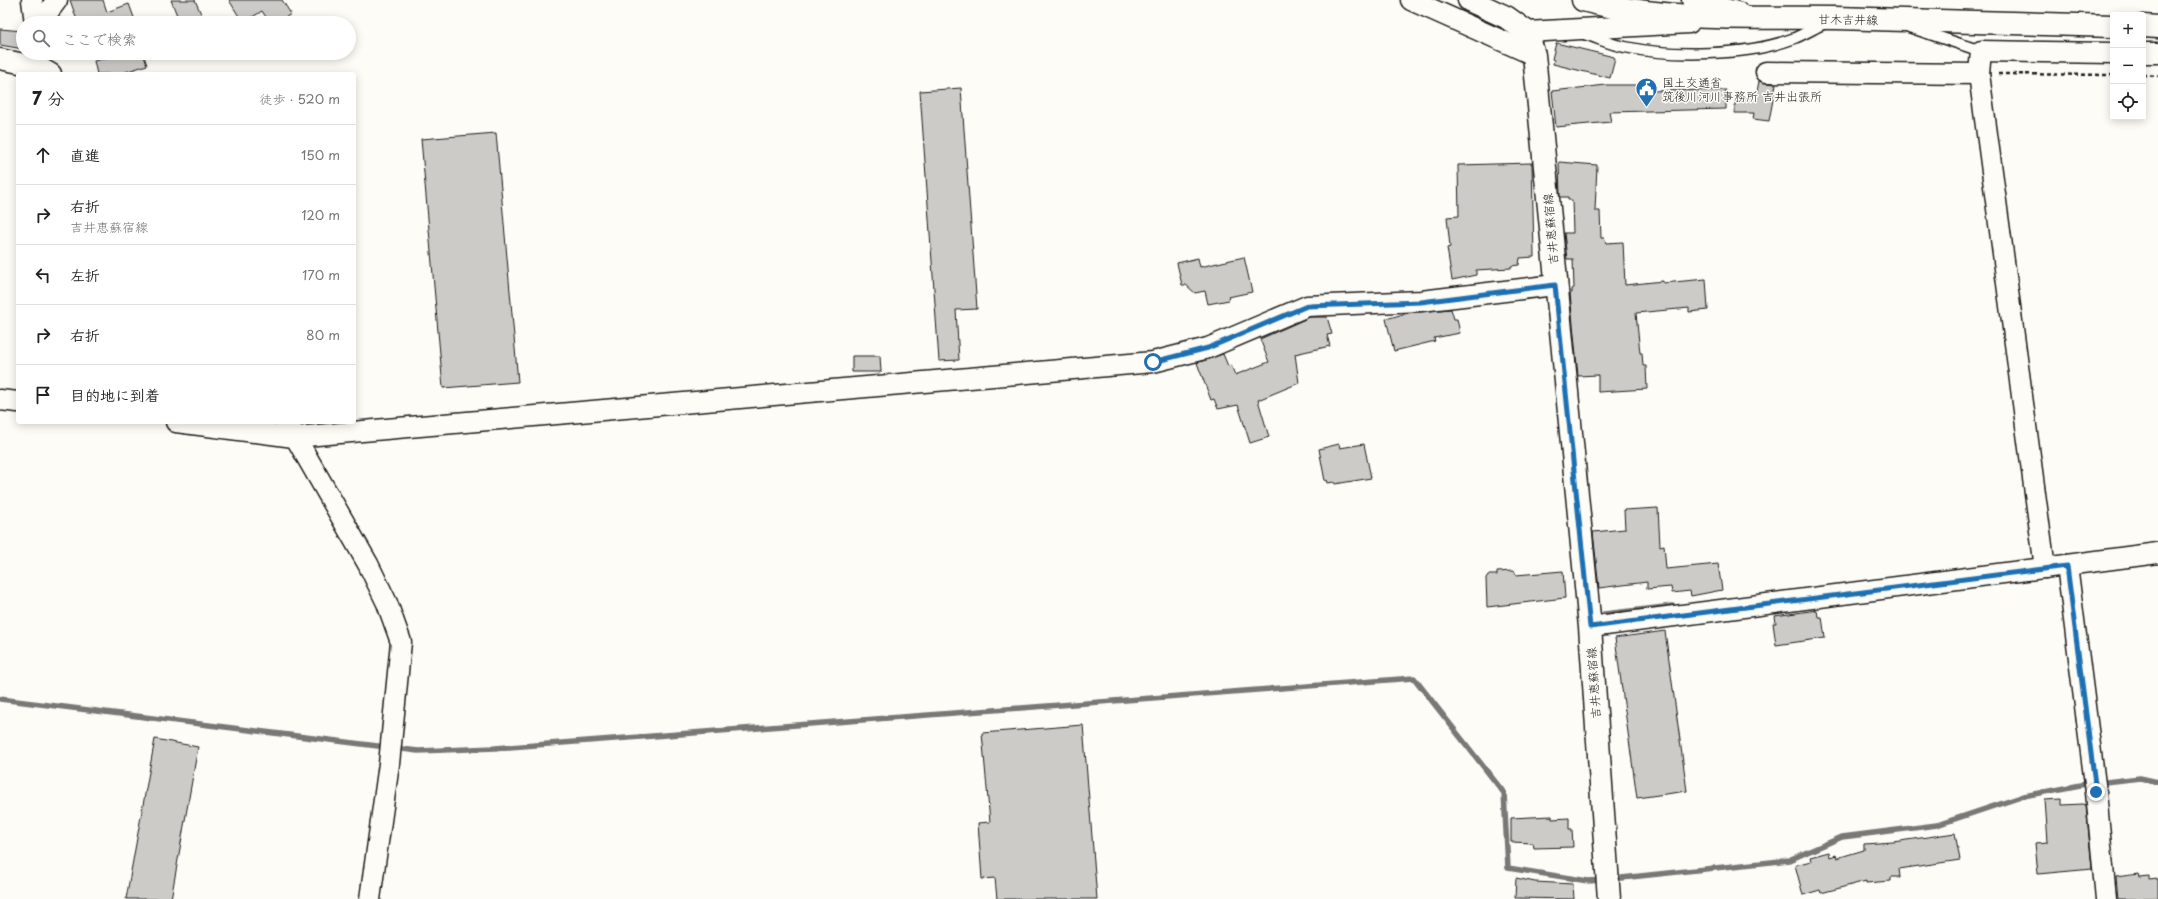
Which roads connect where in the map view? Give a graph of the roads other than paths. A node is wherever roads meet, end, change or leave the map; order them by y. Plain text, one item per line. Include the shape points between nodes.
1 (32, 0) edge
2 (58, 0) edge
3 (1411, 0) edge
4 (1469, 0) edge
5 (1584, 0) edge
6 (1692, 0) edge
7 (34, 16) edge
8 (45, 16) edge
9 (1834, 18) junction
10 (1765, 19) junction
11 (1888, 20) junction
12 (2110, 26) edge
13 (2146, 26) edge
14 (2158, 27) edge
15 (1573, 30) junction
16 (1527, 32) junction
17 (1981, 51) junction
18 (2110, 53) edge
19 (2146, 53) edge
20 (2158, 53) edge
21 (1534, 55) junction
22 (0, 59) edge
23 (43, 65) edge
24 (1766, 72) dead end
25 (1979, 74) junction
26 (1555, 285) junction
27 (0, 400) edge
28 (16, 402) edge
29 (209, 424) edge
30 (354, 424) edge
31 (356, 424) edge
32 (290, 429) edge
33 (2158, 553) edge
34 (2067, 566) junction
35 (2045, 568) junction
36 (1590, 627) junction
37 (1607, 887) edge
38 (370, 899) edge
39 (2106, 899) edge

1 - 7 street
2 - 8 street
3 - 21 street
4 - 16 main road via 1506,17
5 - 10 main road, 甘木吉井線 via 1673,15
6 - 10 street
9 - 10 main road, 甘木吉井線
9 - 11 main road, 甘木吉井線
9 - 15 lane via 1791,39 1752,48 1671,54 1624,47
10 - 15 street
11 - 12 main road, 甘木吉井線
11 - 17 lane
13 - 14 main road
15 - 16 street
16 - 21 main road, 吉井恵蘇宿線
17 - 18 street
17 - 25 street
19 - 20 street
21 - 26 main road, 吉井恵蘇宿線
22 - 23 street
24 - 25 street
25 - 35 street
26 - 31 street via 1421,302 1307,306 1208,348 1153,362
26 - 36 main road, 吉井恵蘇宿線
27 - 28 street
29 - 32 street
30 - 32 street
32 - 38 street via 368,564 387,603 401,642 389,764
33 - 34 street
34 - 35 street
34 - 39 street via 2095,785
35 - 36 street
36 - 37 main road, 吉井恵蘇宿線

